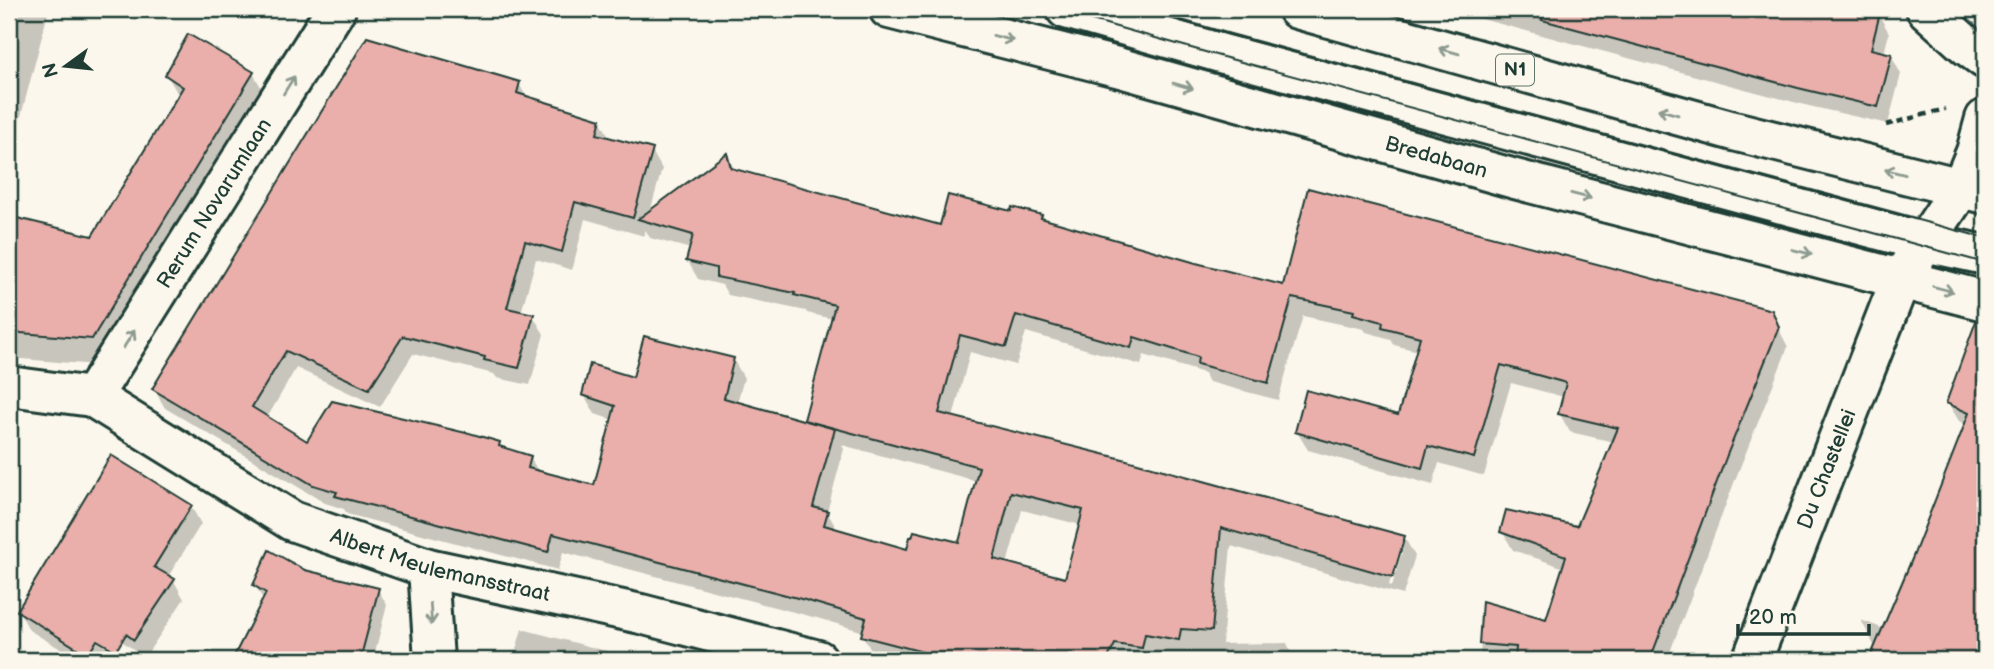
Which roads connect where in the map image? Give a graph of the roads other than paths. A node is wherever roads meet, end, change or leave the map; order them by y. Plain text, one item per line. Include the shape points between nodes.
1 (336, 9) edge
2 (889, 9) edge
3 (1066, 9) edge
4 (1126, 9) edge
5 (1297, 9) edge
6 (1926, 9) edge
7 (1985, 59) edge
8 (1985, 119) edge
9 (1973, 191) edge
10 (1929, 235) junction
11 (1985, 246) edge
12 (1985, 255) edge
13 (1901, 278) junction
14 (1985, 301) edge
15 (9, 386) edge
16 (92, 397) junction
17 (428, 568) junction
18 (434, 660) edge
19 (818, 660) edge
20 (1752, 660) edge

16 -> 1 street, Rerum Novarumlaan
2 -> 13 street, Bredabaan
3 - 10 street via 1224,54
4 - 10 street
9 -> 5 street, N1 via 1734,131
6 - 7 street
8 - 9 street, Du Chastellei
9 - 10 street, Du Chastellei
10 - 11 street
10 - 12 street
10 - 13 street, Du Chastellei
13 -> 14 street, Bredabaan
13 - 20 street, Du Chastellei
15 - 16 street
16 - 17 street, Albert Meulemansstraat via 292,521
17 -> 18 street
17 - 19 street, Albert Meulemansstraat via 640,614

